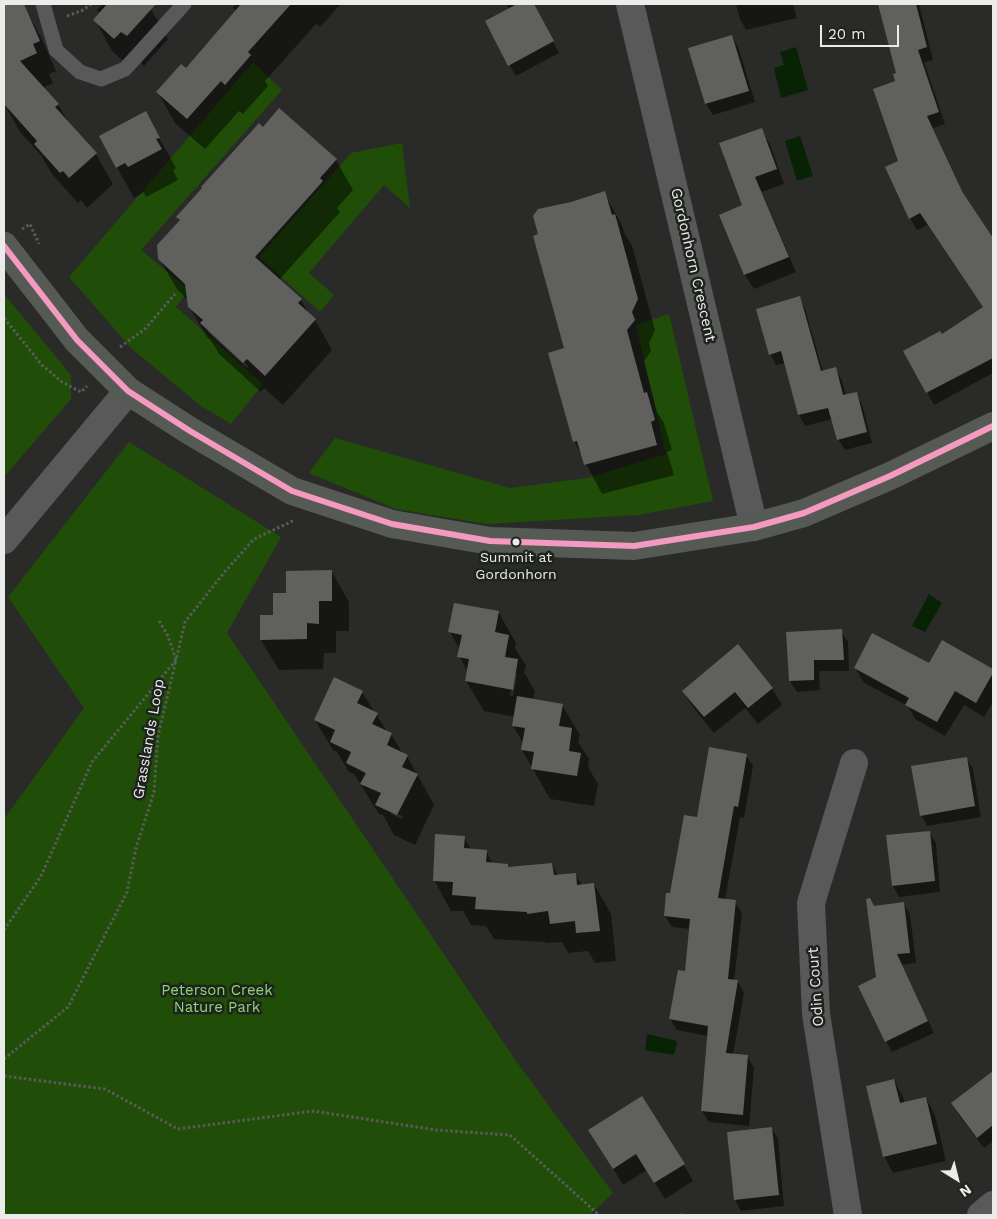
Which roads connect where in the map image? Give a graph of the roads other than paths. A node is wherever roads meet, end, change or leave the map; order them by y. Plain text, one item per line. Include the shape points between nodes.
1 (43, 4) edge
2 (184, 4) edge
3 (630, 4) edge
4 (4, 246) edge
5 (128, 391) junction
6 (993, 426) edge
7 (754, 527) junction
8 (4, 540) edge
9 (854, 763) dead end
10 (993, 1205) edge
11 (848, 1215) edge
12 (981, 1215) edge

1 - 2 lane via 56,50 80,72 101,79 126,69
3 - 7 street, Gordonhorn Crescent
4 - 5 main road via 77,340
5 - 7 main road via 292,491 392,524 490,540 634,546
5 - 8 street
6 - 7 main road via 804,513
9 - 11 street, Odin Court via 811,904 816,1014
10 - 12 street

